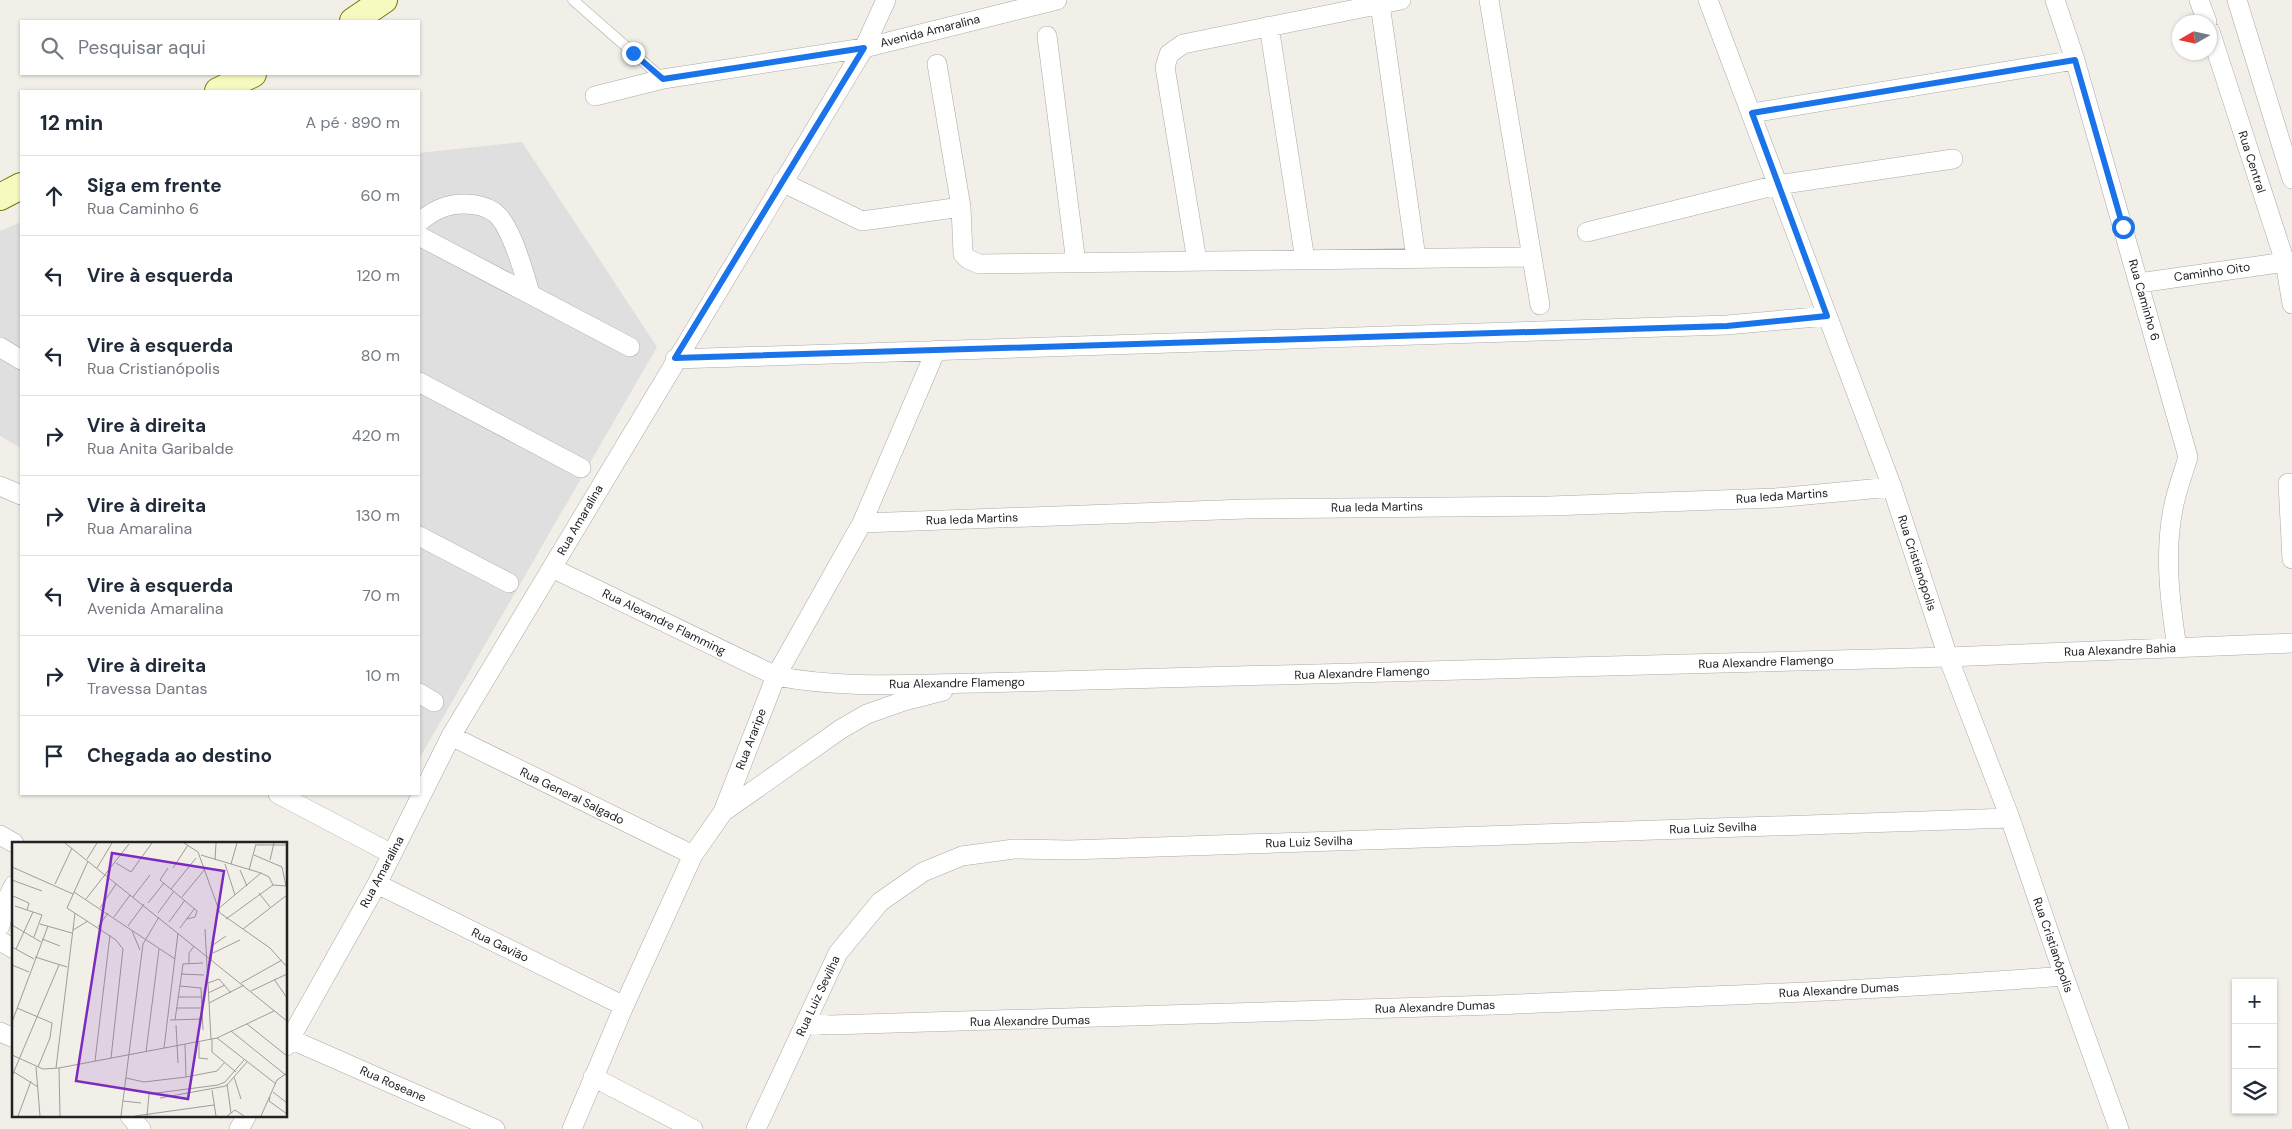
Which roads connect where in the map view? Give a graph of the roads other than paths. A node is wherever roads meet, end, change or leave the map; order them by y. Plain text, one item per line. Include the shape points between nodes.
1 (573, 0) edge
2 (886, 0) edge
3 (1057, 0) edge
4 (1401, 0) edge
5 (1489, 0) edge
6 (1708, 0) edge
7 (2055, 0) edge
8 (2199, 0) edge
9 (2237, 0) edge
10 (378, 2) edge
11 (1380, 4) junction
12 (2204, 15) edge
13 (354, 20) edge
14 (1269, 26) junction
15 (1047, 36) dead end
16 (864, 48) junction
17 (2217, 52) edge
18 (2075, 60) junction
19 (936, 64) dead end
20 (251, 75) edge
21 (663, 79) junction
22 (220, 90) edge
23 (595, 96) dead end
24 (1752, 113) junction
25 (1953, 159) dead end
26 (2292, 179) edge
27 (782, 182) junction
28 (1777, 185) junction
29 (961, 206) junction
30 (420, 221) edge
31 (1587, 232) dead end
32 (420, 237) edge
33 (1532, 256) junction
34 (1416, 258) junction
35 (1305, 260) junction
36 (1197, 261) junction
37 (1076, 263) junction
38 (2288, 263) edge
39 (2139, 283) junction
40 (530, 293) junction
41 (2292, 299) edge
42 (1540, 305) dead end
43 (1827, 316) junction
44 (0, 347) edge
45 (630, 347) dead end
46 (936, 350) junction
47 (675, 358) junction
48 (20, 359) edge
49 (420, 383) edge
50 (581, 468) dead end
51 (2288, 483) dead end
52 (0, 486) edge
53 (1892, 488) junction
54 (20, 495) edge
55 (862, 523) junction
56 (420, 537) edge
57 (2292, 559) edge
58 (552, 568) junction
59 (509, 583) dead end
60 (2292, 644) edge
61 (2177, 648) junction
62 (1948, 657) junction
63 (776, 676) junction
64 (978, 683) junction
65 (450, 736) junction
66 (280, 795) edge
67 (723, 812) junction
68 (2010, 818) junction
69 (0, 836) edge
70 (12, 842) edge
71 (392, 854) junction
72 (693, 856) junction
73 (377, 884) junction
74 (12, 889) edge
75 (0, 926) edge
76 (0, 940) edge
77 (12, 948) edge
78 (2064, 976) junction
79 (624, 1006) junction
80 (805, 1023) junction
81 (0, 1032) edge
82 (12, 1037) edge
83 (288, 1043) edge
84 (593, 1077) junction
85 (130, 1116) edge
86 (246, 1116) edge
87 (141, 1129) edge
88 (239, 1129) edge
89 (495, 1129) edge
90 (572, 1129) edge
91 (693, 1129) edge
92 (756, 1129) edge
93 (2119, 1129) edge

1 - 21 lane
2 - 16 street, Rua Amaralina
3 - 16 street, Avenida Amaralina
4 - 11 street
5 - 33 street
6 - 24 street, Rua Cristianópolis
7 - 18 street, Rua Caminho 6
8 - 12 street
9 - 26 street
10 - 13 street
11 - 14 street
11 - 34 street
14 - 35 street
14 - 36 street via 1183,44 1169,54 1165,67
15 - 37 street
16 - 21 street, Avenida Amaralina
16 - 27 street, Rua Amaralina
17 - 38 street, Rua Central
18 - 24 street
18 - 39 street, Rua Caminho 6
19 - 29 street
20 - 22 street
21 - 23 street, Avenida Amaralina
24 - 28 street, Rua Cristianópolis
25 - 28 street
27 - 29 street via 862,221
27 - 47 street, Rua Amaralina
28 - 31 street
28 - 43 street, Rua Cristianópolis
29 - 37 street via 963,254 968,260 980,264
30 - 40 street via 435,209 459,204 476,204 495,212 519,254
32 - 40 street
33 - 34 street
33 - 42 street
34 - 35 street
35 - 36 street
36 - 37 street
38 - 39 street, Caminho Oito
38 - 41 street, Rua Central
39 - 61 street, Rua Caminho 6 via 2188,457 2173,509 2169,547 2169,595
40 - 45 street
43 - 46 street via 1727,326
43 - 53 street, Rua Cristianópolis
44 - 48 street
46 - 47 street
46 - 55 street, Rua Araripe
47 - 58 street, Rua Amaralina
49 - 50 street
51 - 57 street
52 - 54 street
53 - 55 street, Rua Ieda Martins via 1775,498 1618,504 1256,509
53 - 62 street, Rua Cristianópolis
55 - 63 street, Rua Araripe
56 - 59 street
58 - 63 street, Rua Alexandre Flamming
58 - 65 street, Rua Amaralina
60 - 61 street, Rua Alexandre Bahia
61 - 62 street, Rua Alexandre Bahia
62 - 64 street, Rua Alexandre Flamengo
62 - 68 street, Rua Cristianópolis
63 - 64 street, Rua Alexandre Flamengo via 810,683
63 - 67 street, Rua Araripe
64 - 67 street via 904,700 867,714 840,729
65 - 71 street, Rua Amaralina
65 - 72 street, Rua General Salgado
66 - 71 street
67 - 72 street, Rua Araripe
68 - 78 street, Rua Cristianópolis
68 - 80 street, Rua Luiz Sevilha via 1080,850 1014,848 962,856 922,872 880,902 838,952
69 - 70 street
71 - 73 street, Rua Amaralina
72 - 79 street, Rua Araripe
73 - 79 street, Rua Gavião
73 - 83 street, Rua Amaralina
74 - 75 street
76 - 77 street
78 - 80 street, Rua Alexandre Dumas via 1951,985 1103,1019
78 - 93 street, Rua Cristianópolis
79 - 84 street, Rua Araripe
80 - 92 street, Rua Luiz Sevilha
81 - 82 street
83 - 89 street, Rua Roseane
84 - 90 street, Rua Araripe
84 - 91 street
85 - 87 street
86 - 88 street

